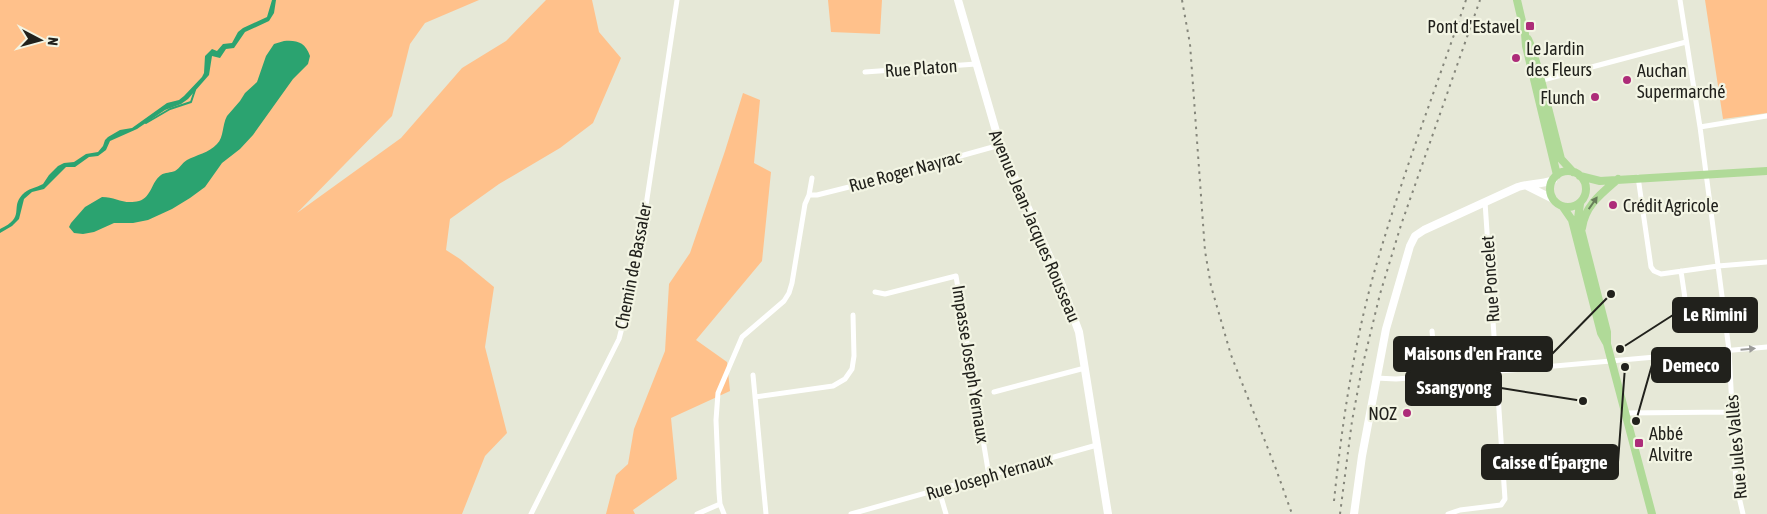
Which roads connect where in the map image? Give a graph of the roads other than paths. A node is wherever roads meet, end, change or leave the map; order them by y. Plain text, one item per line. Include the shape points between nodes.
1 (677, 0) edge
2 (958, 0) edge
3 (1517, 0) edge
4 (1680, 0) edge
5 (1686, 42) junction
6 (976, 64) junction
7 (865, 72) dead end
8 (1538, 82) junction
9 (1767, 116) edge
10 (1700, 127) junction
11 (1000, 145) junction
12 (1767, 171) edge
13 (1577, 174) junction
14 (1706, 174) junction
15 (812, 178) dead end
16 (1555, 178) junction
17 (1618, 178) junction
18 (1638, 178) junction
19 (1600, 181) junction
20 (1523, 185) junction
21 (809, 195) junction
22 (1586, 195) junction
23 (1553, 199) junction
24 (1485, 202) junction
25 (1580, 204) junction
26 (1563, 206) junction
27 (1582, 235) junction
28 (1767, 262) edge
29 (1718, 266) junction
30 (1681, 271) junction
31 (875, 292) dead end
32 (853, 315) dead end
33 (1689, 326) dead end
34 (1432, 330) dead end
35 (1607, 344) junction
36 (1767, 347) edge
37 (1730, 350) junction
38 (1612, 361) junction
39 (1085, 368) junction
40 (1496, 371) junction
41 (752, 375) dead end
42 (1436, 376) junction
43 (1376, 378) junction
44 (994, 392) dead end
45 (754, 397) junction
46 (1625, 412) junction
47 (1732, 412) junction
48 (1097, 445) junction
49 (989, 476) junction
50 (939, 490) junction
51 (720, 504) junction
52 (874, 508) junction
53 (531, 514) edge
54 (697, 514) edge
55 (724, 514) edge
56 (766, 514) edge
57 (851, 514) edge
58 (876, 514) edge
59 (946, 514) edge
60 (1108, 514) edge
61 (1354, 514) edge
62 (1448, 514) edge
63 (1652, 514) edge
64 (1743, 514) edge

1 - 53 street, Chemin de Bassaler via 642,232 619,339
2 - 6 main road, Avenue Jean-Jacques Rousseau
3 - 8 main road via 1532,48
4 - 5 street, Rue Jules Vallès
5 - 8 street
5 - 10 street, Rue Jules Vallès
6 - 7 street, Rue Platon
6 - 11 main road, Avenue Jean-Jacques Rousseau
8 - 13 main road via 1561,160
8 - 16 main road
9 - 10 street
10 - 14 street, Rue Jules Vallès
11 - 21 street, Rue Roger Nayrac
11 - 39 main road, Avenue Jean-Jacques Rousseau via 1069,302 1079,332
12 - 14 main road
13 - 16 main road via 1564,172
13 - 19 main road
13 - 22 main road via 1586,185
14 - 18 main road
14 - 29 street, Rue Jules Vallès
15 - 21 street
16 - 20 main road via 1541,184
16 - 23 main road via 1550,190
17 - 18 main road
17 - 19 main road
27 -> 17 main road via 1589,207
18 - 30 street via 1652,267 1661,274
19 - 22 main road
20 - 23 main road
20 - 24 main road
21 - 51 street via 789,293 742,337 718,393
22 - 25 main road
23 - 26 main road
24 - 40 street, Rue Poncelet
24 - 43 main road via 1415,236 1388,320
25 - 26 main road via 1569,208
25 - 27 main road via 1578,214
26 - 35 main road via 1572,220 1601,333
27 - 35 main road via 1607,332
28 - 29 street
29 - 30 street
29 - 37 street, Rue Jules Vallès
30 - 33 street
31 - 49 street, Impasse Joseph Yernaux via 885,294 956,276
32 - 45 street via 854,356 852,369 845,379 833,386
34 - 42 street
35 - 38 main road
37 -> 36 street
37 - 38 street
37 - 47 street, Rue Jules Vallès
38 - 40 street
38 - 46 main road
39 - 44 street
39 - 48 main road, Avenue Jean-Jacques Rousseau
40 - 42 street
40 - 62 street, Rue Poncelet via 1505,499 1501,505
41 - 45 street
42 - 43 street
43 - 61 main road
45 - 56 street
46 - 47 street
46 - 63 main road
47 - 64 street, Rue Jules Vallès via 1736,484
48 - 49 street, Rue Joseph Yernaux
48 - 60 main road, Avenue Jean-Jacques Rousseau
49 - 50 street, Rue Joseph Yernaux
50 - 52 street, Rue Joseph Yernaux
50 - 59 street
51 - 54 street
51 - 55 street
52 - 57 street, Rue Joseph Yernaux
52 - 58 street

